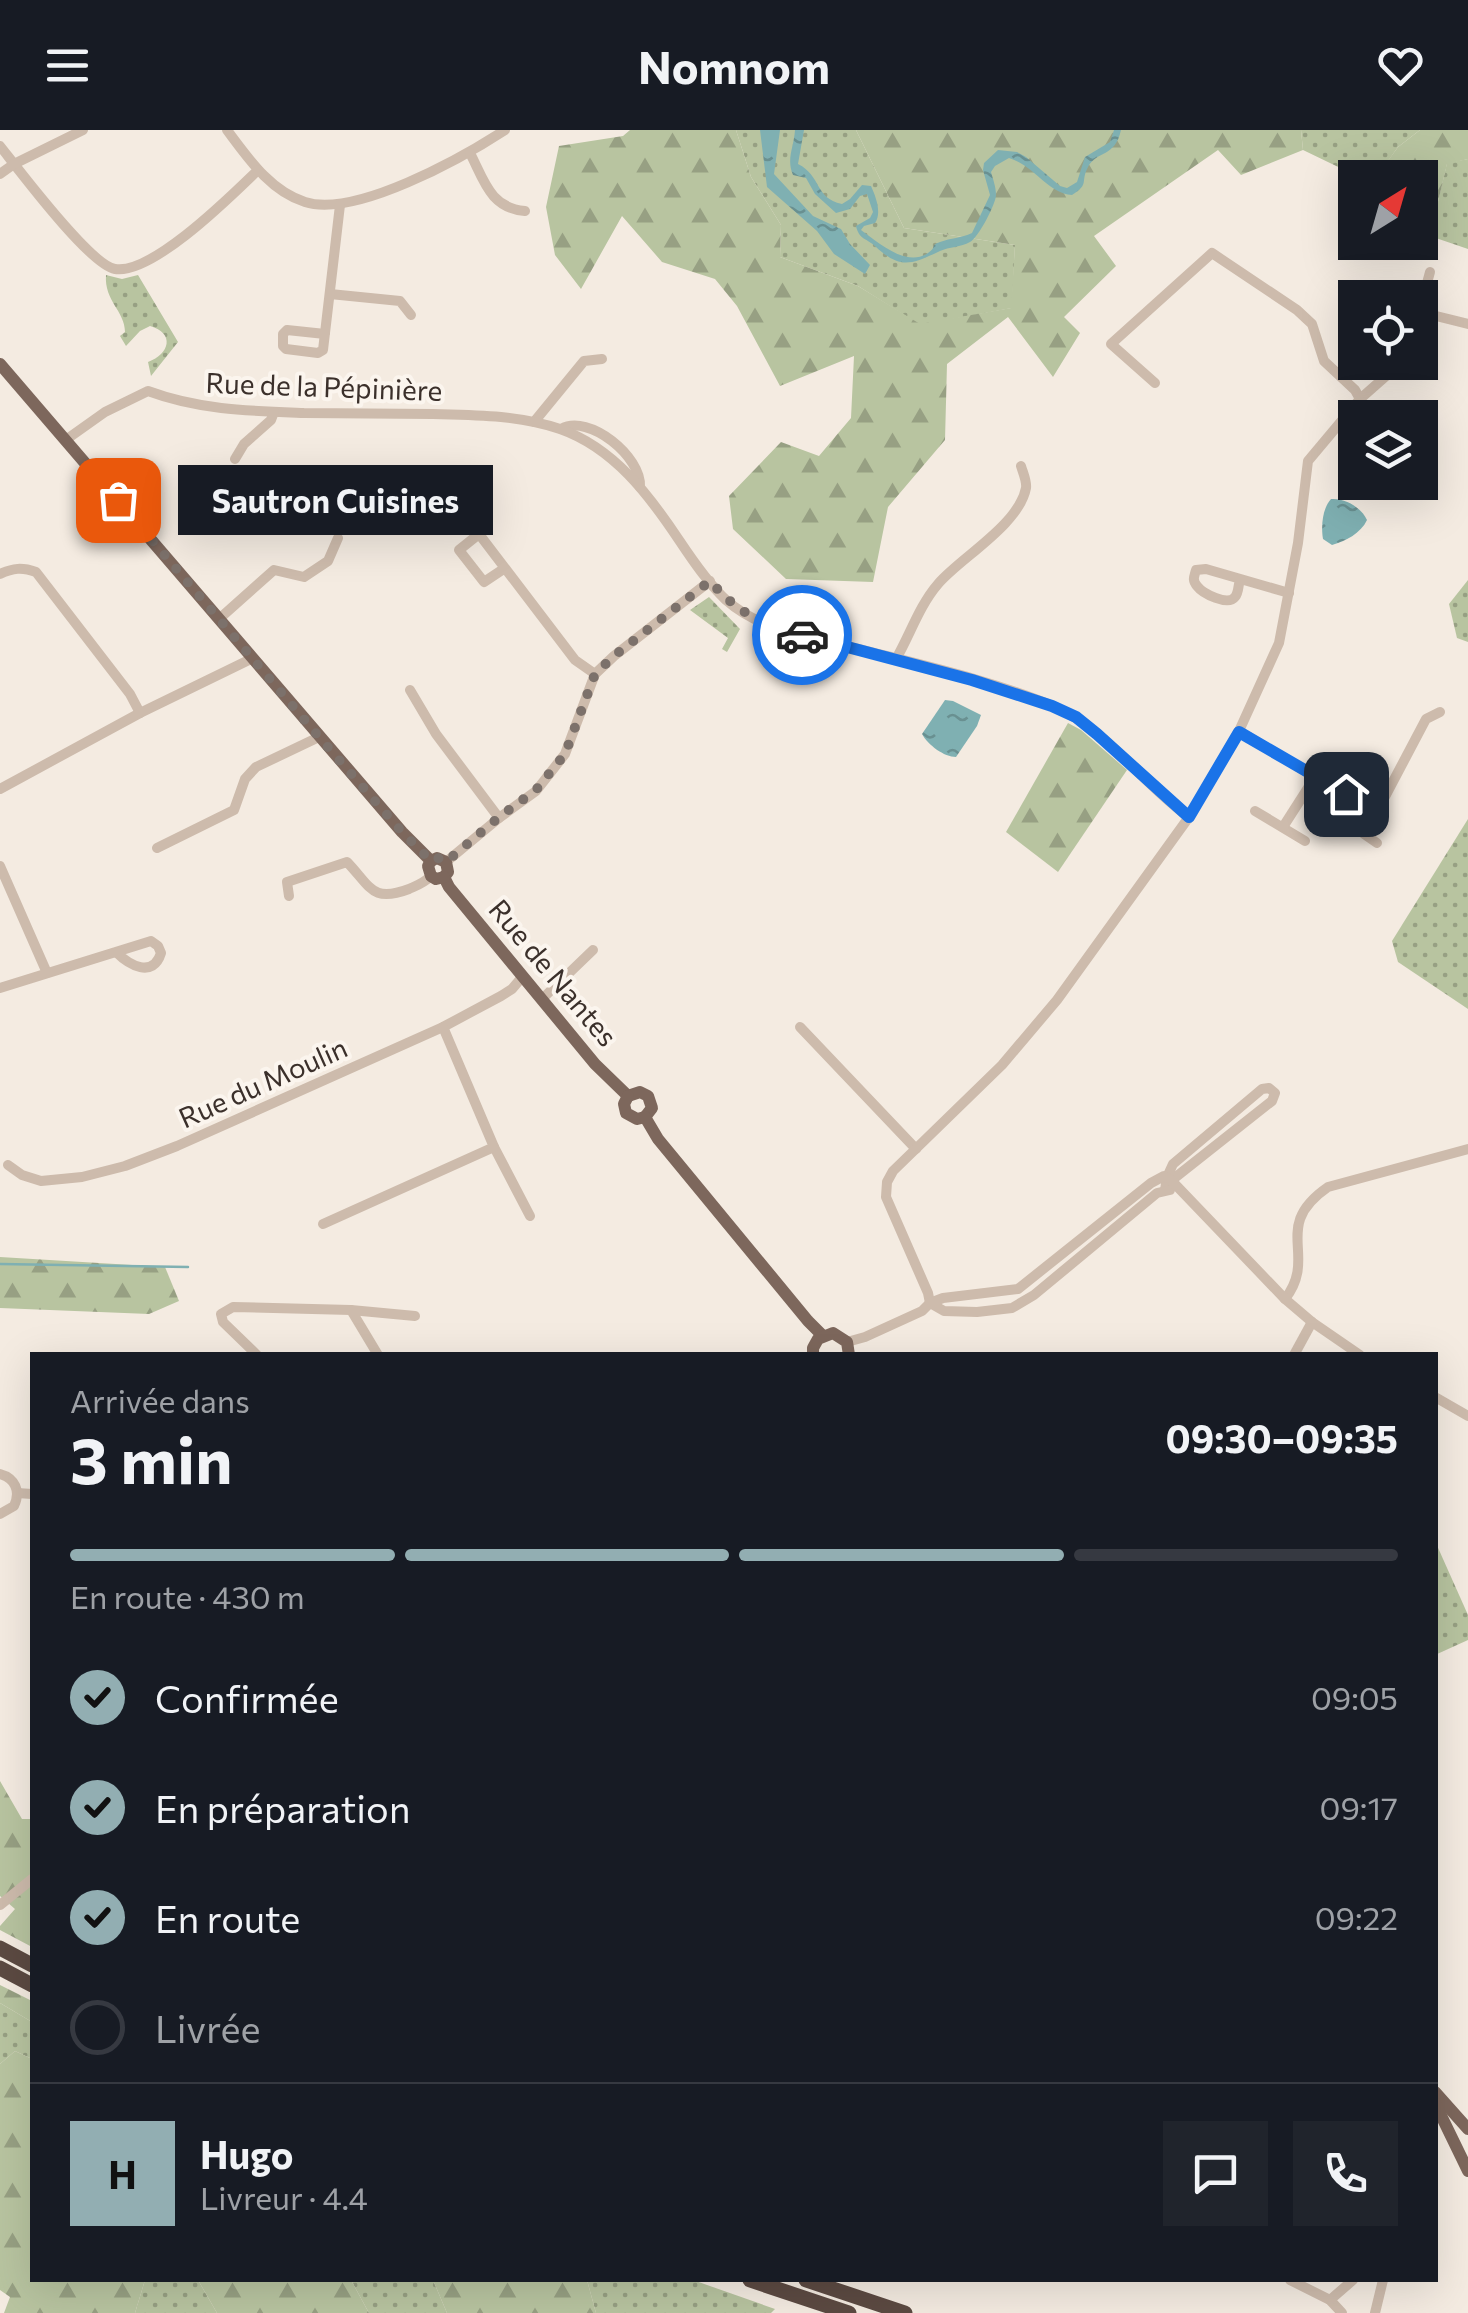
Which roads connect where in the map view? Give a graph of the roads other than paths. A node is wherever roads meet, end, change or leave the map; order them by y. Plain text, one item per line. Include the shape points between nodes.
1 (83, 130) edge
2 (227, 130) edge
3 (505, 130) edge
4 (0, 146) edge
5 (470, 153) junction
6 (14, 164) junction
7 (258, 170) junction
8 (0, 174) edge
9 (340, 205) junction
10 (524, 211) dead end
11 (1430, 272) dead end
12 (1428, 280) edge
13 (330, 294) junction
14 (411, 315) dead end
15 (1438, 315) edge
16 (1468, 324) edge
17 (325, 334) dead end
18 (602, 359) dead end
19 (0, 364) edge
20 (1382, 380) edge
21 (1156, 383) dead end
22 (1360, 400) joint
23 (274, 412) junction
24 (534, 422) junction
25 (1338, 426) edge
26 (67, 439) junction
27 (235, 459) dead end
28 (1021, 466) dead end
29 (338, 538) dead end
30 (505, 568) junction
31 (0, 574) edge
32 (1240, 580) dead end
33 (710, 581) junction
34 (1289, 593) junction
35 (219, 619) junction
36 (253, 658) junction
37 (896, 659) junction
38 (595, 674) junction
39 (410, 690) dead end
40 (140, 712) junction
41 (1440, 712) dead end
42 (1239, 732) junction
43 (319, 737) junction
44 (1315, 777) junction
45 (0, 789) edge
46 (1378, 810) junction
47 (1256, 811) dead end
48 (1189, 817) junction
49 (498, 818) junction
50 (1284, 827) junction
51 (1305, 841) dead end
52 (1377, 843) dead end
53 (157, 848) dead end
54 (0, 866) edge
55 (441, 872) junction
56 (289, 896) dead end
57 (593, 950) dead end
58 (116, 952) dead end
59 (48, 973) junction
60 (523, 976) junction
61 (0, 988) edge
62 (542, 999) junction
63 (443, 1027) junction
64 (800, 1027) dead end
65 (628, 1096) junction
66 (646, 1118) junction
67 (494, 1147) junction
68 (1468, 1149) edge
69 (916, 1150) junction
70 (8, 1164) dead end
71 (1165, 1183) junction
72 (530, 1216) dead end
73 (322, 1224) dead end
74 (984, 1293) junction
75 (1285, 1299) junction
76 (930, 1303) junction
77 (351, 1310) junction
78 (985, 1312) junction
79 (415, 1316) dead end
80 (1312, 1322) junction
81 (822, 1335) junction
82 (848, 1348) edge
83 (254, 1352) edge
84 (376, 1352) edge
85 (813, 1352) edge
86 (1296, 1352) edge
87 (1356, 1352) edge
88 (1438, 1399) edge
89 (1468, 1416) edge
90 (0, 1474) edge
91 (18, 1493) junction
92 (30, 1494) edge
93 (0, 1514) edge
94 (30, 1881) edge
95 (0, 1906) edge
96 (0, 1948) edge
97 (30, 1964) edge
98 (0, 1968) edge
99 (30, 1984) edge
100 (1438, 2095) edge
101 (1438, 2108) edge
102 (1468, 2129) edge
103 (1464, 2153) edge
104 (1468, 2171) edge
105 (756, 2282) edge
106 (812, 2282) edge
107 (1294, 2282) edge
108 (1351, 2282) edge
109 (1383, 2282) edge
110 (1330, 2300) junction
111 (849, 2313) edge
112 (905, 2313) edge
113 (1342, 2313) edge
114 (1375, 2313) edge

1 - 6 street
2 - 7 street
3 - 5 street
4 - 6 street
5 - 9 street
5 - 10 street via 493,197 509,210
6 - 7 street via 100,263 116,270 148,262
6 - 8 street
7 - 9 street via 304,202
9 - 13 street
11 - 12 street
13 - 14 street via 400,302
13 - 17 street
15 - 16 street
18 - 24 street via 584,361
19 - 26 main road
20 - 22 street
21 - 22 street via 1110,344 1212,253 1312,324 1324,360
23 - 24 street, Rue de la Pépinière
23 - 26 street, Rue de la Pépinière via 228,410 148,391
23 - 27 street
24 - 33 street, Rue de la Pépinière via 584,440 640,486
25 - 34 street via 1308,461
26 - 35 main road
28 - 37 street via 1027,485 1019,504 988,542 938,583
29 - 35 street via 328,561 304,577 274,570
30 - 30 street via 484,582 459,550 480,534
30 - 38 street via 575,660
31 - 40 street via 36,572
32 - 34 street
33 - 37 street, Rue de la Pépinière via 725,599 771,626
33 - 38 street
34 - 42 street via 1279,643
35 - 36 main road
36 - 40 street
36 - 43 main road
37 - 48 street, Rue de la Pépinière via 1076,717
38 - 49 street via 565,754 536,790
39 - 49 street
40 - 45 street
41 - 46 street via 1426,720
42 - 44 street
42 - 48 street
43 - 53 street via 256,767 234,810
43 - 55 main road via 402,832 431,861 438,858
44 - 46 street
44 - 50 street
46 - 52 street via 1364,834
47 - 50 street
48 - 69 street via 1057,1000
49 - 55 street
50 - 51 street
54 - 59 street
55 - 56 street via 382,896 347,862 287,882
55 - 60 main road, Rue de Nantes
57 - 62 street
58 - 59 street
59 - 61 street
60 - 62 main road, Rue de Nantes
60 - 63 street, Rue du Moulin via 501,996
62 - 65 main road, Rue de Nantes
63 - 67 street
63 - 70 street, Rue du Moulin via 126,1166 41,1181
64 - 69 street
65 - 66 main road via 629,1116
65 - 66 main road via 648,1096 652,1108
66 - 81 main road
67 - 72 street
67 - 73 street
68 - 75 street via 1328,1187 1313,1198 1296,1227 1299,1270
69 - 76 street via 893,1171 886,1197
71 - 71 street via 1272,1101 1270,1088 1172,1164
71 - 74 street via 1018,1288
71 - 75 street via 1184,1194
71 - 78 street via 1034,1296
74 - 76 street
74 - 78 street via 995,1301
75 - 80 street
76 - 78 street via 944,1311
76 - 82 street
77 - 79 street
77 - 83 street via 233,1308 221,1314
77 - 84 street
80 - 86 street
80 - 87 street
81 - 82 main road via 838,1334
81 - 85 main road
88 - 89 street
90 - 91 street
91 - 92 street
91 - 93 street via 14,1506
94 - 95 street
96 - 97 highway
98 - 99 highway
100 - 102 main road
101 - 103 main road
103 - 104 main road
105 - 111 highway
106 - 112 highway
107 - 110 street
108 - 110 street
109 - 114 street
110 - 113 street

